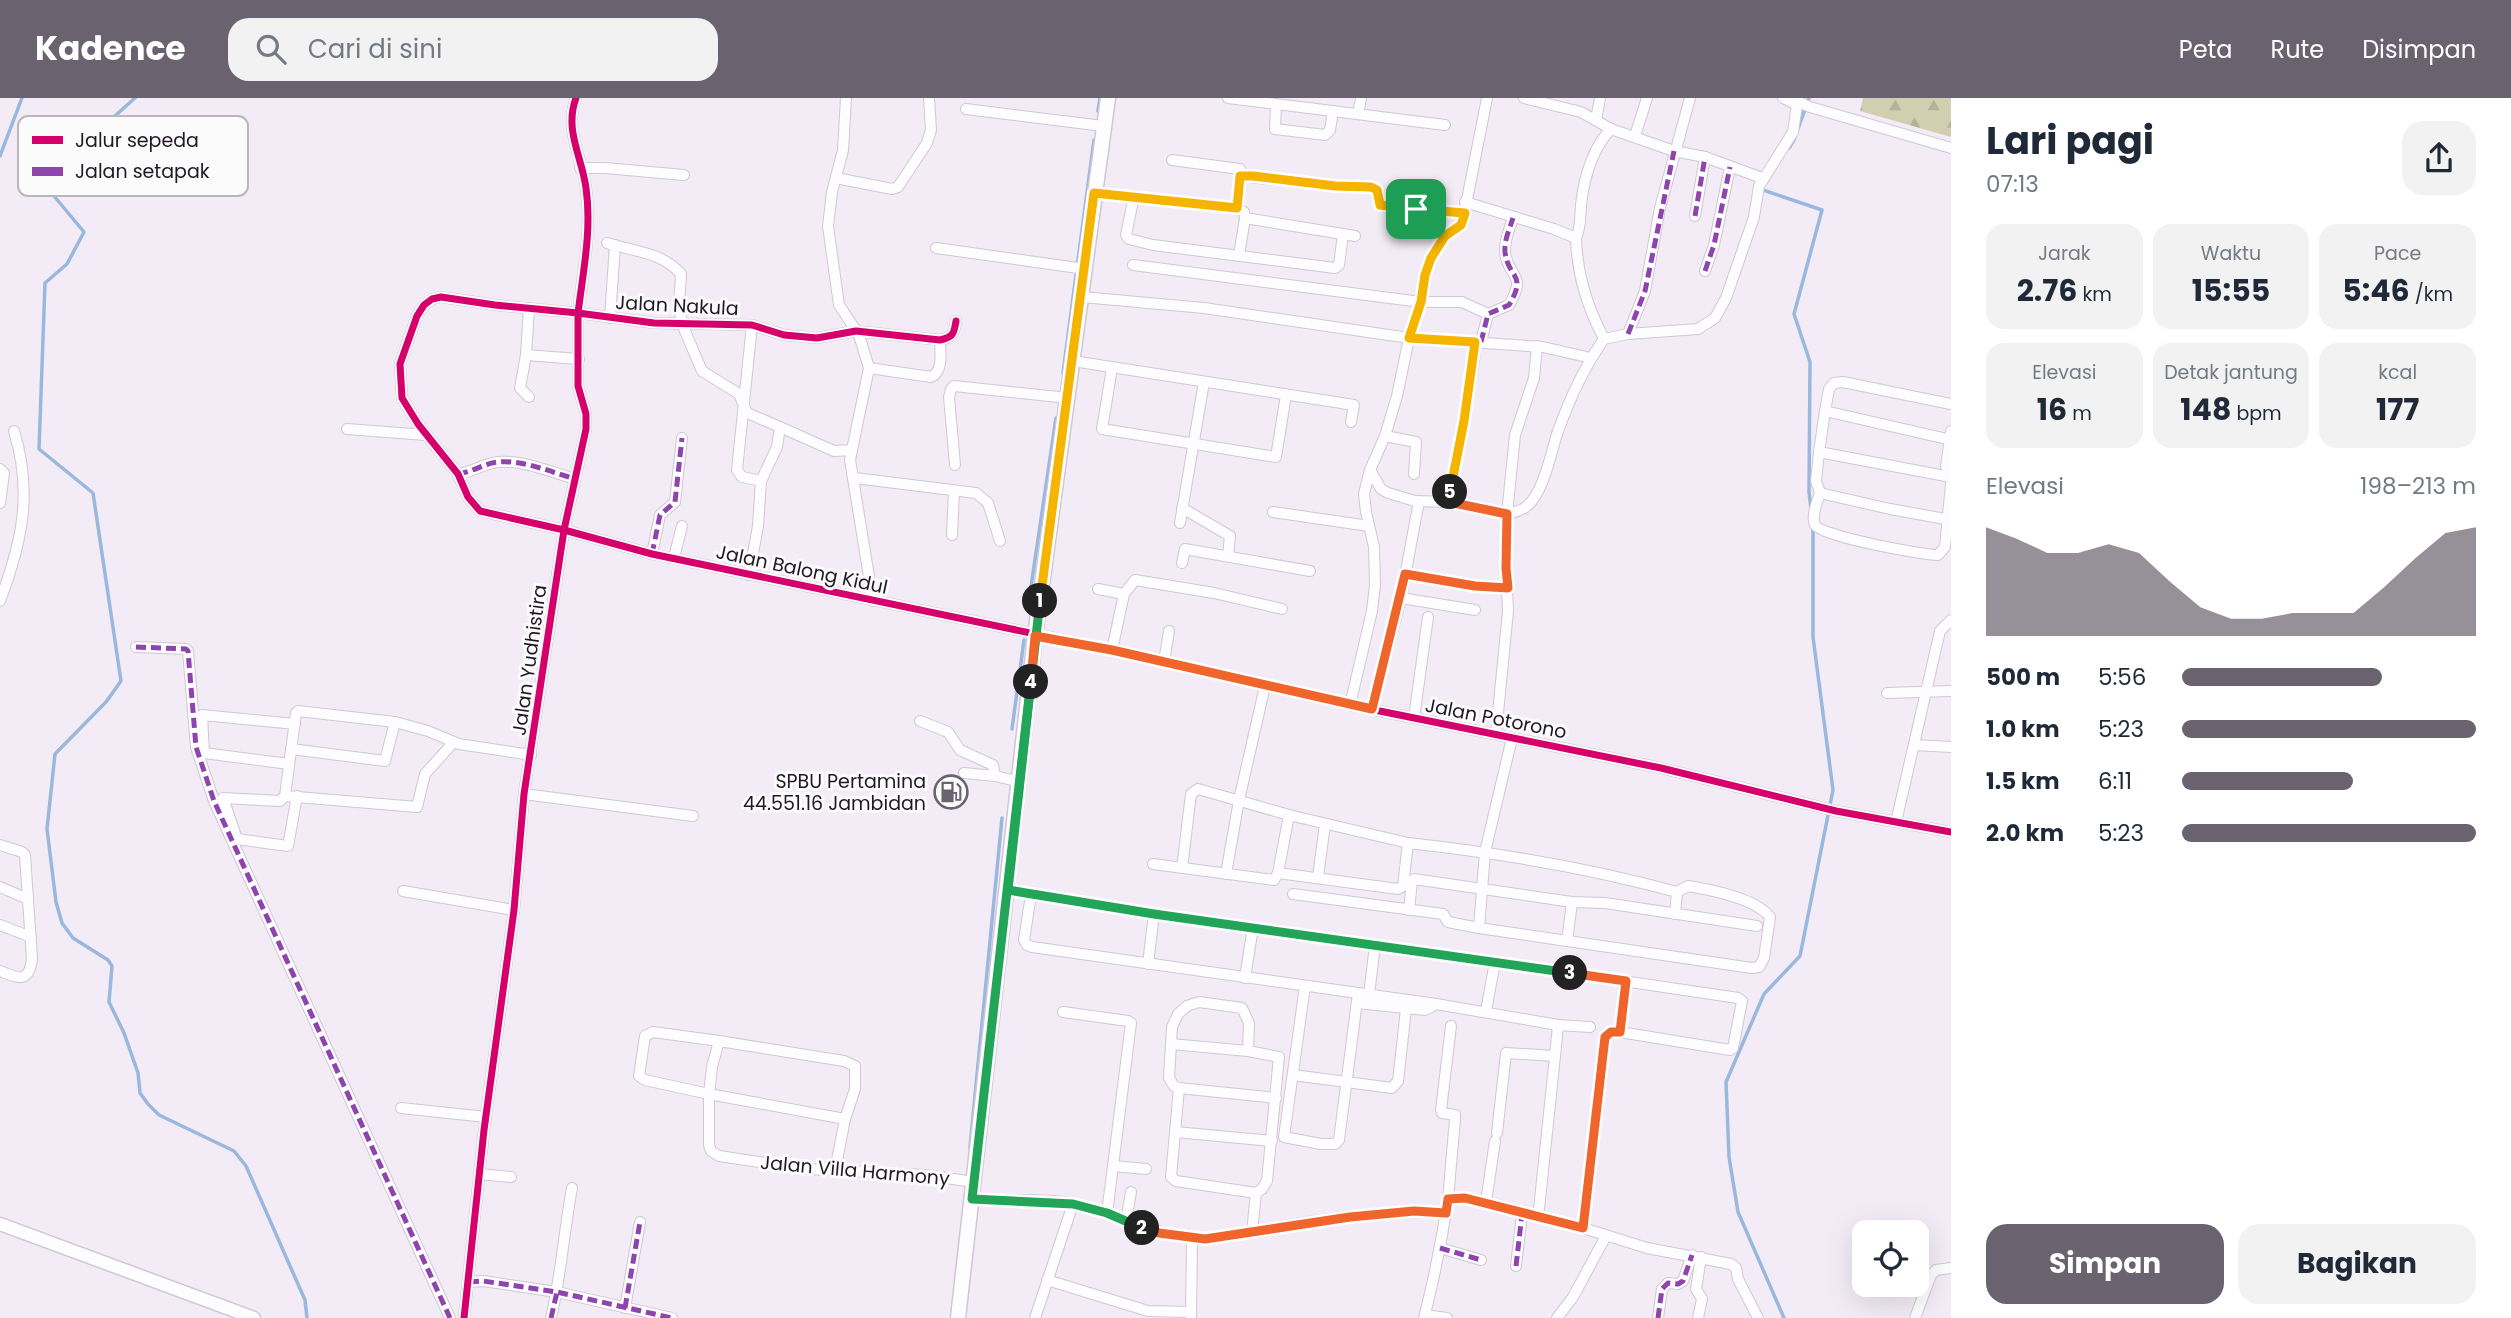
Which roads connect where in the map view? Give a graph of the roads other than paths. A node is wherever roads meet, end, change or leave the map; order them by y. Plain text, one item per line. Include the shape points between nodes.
1 (576, 98) edge
2 (846, 98) edge
3 (929, 98) edge
4 (1108, 98) edge
5 (1228, 98) edge
6 (1361, 98) edge
7 (1487, 98) edge
8 (1524, 98) edge
9 (1600, 98) edge
10 (1647, 98) edge
11 (1690, 98) edge
12 (1783, 98) edge
13 (1800, 102) edge
14 (1316, 103) edge
15 (1276, 106) junction
16 (966, 109) dead end
17 (1333, 111) junction
18 (1358, 114) junction
19 (1596, 120) junction
20 (1445, 125) dead end
21 (1103, 126) junction
22 (1611, 128) junction
23 (1635, 136) junction
24 (1951, 148) edge
25 (1674, 151) junction
26 (1705, 157) junction
27 (1172, 160) dead end
28 (1730, 167) junction
29 (580, 168) junction
30 (684, 175) dead end
31 (1240, 176) junction
32 (836, 178) junction
33 (1762, 178) junction
34 (1094, 193) junction
35 (1134, 196) junction
36 (1465, 207) junction
37 (1237, 208) junction
38 (1695, 216) dead end
39 (1245, 218) junction
40 (1513, 218) junction
41 (1343, 234) junction
42 (1355, 236) dead end
43 (1576, 238) junction
44 (936, 248) dead end
45 (1240, 255) junction
46 (1133, 264) dead end
47 (1085, 269) junction
48 (1705, 271) dead end
49 (1082, 297) junction
50 (1421, 302) junction
51 (528, 308) junction
52 (578, 313) junction
53 (1488, 313) junction
54 (610, 318) junction
55 (956, 321) dead end
56 (682, 324) junction
57 (752, 325) junction
58 (856, 331) junction
59 (1628, 334) junction
60 (1409, 338) junction
61 (1604, 339) junction
62 (940, 340) junction
63 (1478, 342) junction
64 (1537, 346) junction
65 (526, 355) junction
66 (1591, 358) junction
67 (579, 359) junction
68 (1073, 362) junction
69 (869, 368) junction
70 (1112, 368) junction
71 (1204, 382) junction
72 (1286, 395) junction
73 (529, 397) dead end
74 (1068, 398) junction
75 (1951, 404) edge
76 (743, 407) junction
77 (1825, 411) junction
78 (1351, 422) dead end
79 (780, 428) junction
80 (347, 429) dead end
81 (14, 431) dead end
82 (426, 435) junction
83 (1385, 436) junction
84 (1950, 437) edge
85 (682, 439) dead end
86 (1193, 444) junction
87 (852, 450) junction
88 (1819, 452) junction
89 (955, 465) dead end
90 (0, 469) edge
91 (1370, 470) junction
92 (458, 474) junction
93 (1414, 474) dead end
94 (1951, 476) edge
95 (855, 478) junction
96 (575, 479) junction
97 (761, 481) junction
98 (1951, 483) edge
99 (954, 491) junction
100 (1820, 493) junction
101 (1419, 501) junction
102 (1449, 502) junction
103 (0, 503) edge
104 (1182, 508) junction
105 (1273, 512) dead end
106 (1507, 514) junction
107 (1950, 519) edge
108 (1180, 523) dead end
109 (682, 526) dead end
110 (1369, 526) junction
111 (564, 530) junction
112 (952, 535) dead end
113 (1000, 541) dead end
114 (652, 554) junction
115 (1228, 556) junction
116 (674, 558) junction
117 (1182, 564) dead end
118 (1310, 571) dead end
119 (1405, 574) junction
120 (749, 575) junction
121 (1508, 588) junction
122 (1098, 589) dead end
123 (1124, 594) junction
124 (1401, 598) junction
125 (0, 601) edge
126 (873, 601) junction
127 (1282, 609) dead end
128 (1475, 610) dead end
129 (1428, 617) dead end
130 (1951, 620) edge
131 (1169, 631) dead end
132 (1035, 636) junction
133 (136, 647) dead end
134 (1112, 650) junction
135 (1164, 663) junction
136 (1265, 686) junction
137 (1925, 691) junction
138 (1951, 691) edge
139 (1887, 693) dead end
140 (1350, 705) junction
141 (1372, 709) junction
142 (1414, 718) junction
143 (920, 721) dead end
144 (395, 722) junction
145 (295, 723) junction
146 (1496, 733) junction
147 (1512, 738) junction
148 (453, 743) junction
149 (1914, 745) junction
150 (1951, 747) edge
151 (291, 749) junction
152 (531, 755) junction
153 (289, 764) junction
154 (964, 773) dead end
155 (995, 776) junction
156 (1021, 782) junction
157 (524, 794) junction
158 (285, 796) junction
159 (297, 796) junction
160 (1239, 800) junction
161 (1289, 815) junction
162 (693, 816) dead end
163 (1896, 822) junction
164 (1325, 824) junction
165 (1951, 832) edge
166 (1408, 843) junction
167 (0, 845) edge
168 (1485, 852) junction
169 (1153, 864) dead end
170 (1182, 868) junction
171 (1278, 873) junction
172 (1226, 874) junction
173 (1318, 877) junction
174 (0, 887) edge
175 (1482, 888) junction
176 (1008, 890) junction
177 (403, 891) dead end
178 (1677, 892) junction
179 (1293, 894) dead end
180 (1031, 895) junction
181 (29, 899) junction
182 (1572, 902) junction
183 (514, 910) junction
184 (1409, 910) junction
185 (1154, 914) junction
186 (1675, 914) junction
187 (0, 925) edge
188 (1757, 926) dead end
189 (1253, 927) junction
190 (1479, 928) junction
191 (31, 937) junction
192 (1567, 941) junction
193 (1375, 945) junction
194 (1495, 962) junction
195 (1148, 964) junction
196 (0, 971) edge
197 (1245, 978) junction
198 (1626, 981) junction
199 (1305, 986) junction
200 (1361, 997) junction
201 (1436, 1004) junction
202 (1406, 1009) junction
203 (1486, 1011) junction
204 (1063, 1013) dead end
205 (1558, 1024) junction
206 (1451, 1026) dead end
207 (1590, 1027) dead end
208 (1620, 1032) junction
209 (719, 1041) junction
210 (1171, 1044) junction
211 (1248, 1051) junction
212 (1555, 1056) junction
213 (1293, 1075) junction
214 (1347, 1082) junction
215 (1180, 1088) junction
216 (709, 1094) junction
217 (1276, 1098) junction
218 (401, 1108) dead end
219 (486, 1117) junction
220 (845, 1119) junction
221 (1176, 1132) junction
222 (1272, 1141) junction
223 (1114, 1166) junction
224 (1146, 1169) dead end
225 (835, 1171) junction
226 (480, 1174) junction
227 (511, 1177) dead end
228 (974, 1182) junction
229 (572, 1188) dead end
230 (1131, 1192) dead end
231 (1256, 1193) junction
232 (972, 1199) junction
233 (1448, 1199) junction
234 (1486, 1202) junction
235 (1073, 1204) junction
236 (1539, 1209) dead end
237 (1107, 1213) junction
238 (1446, 1213) junction
239 (1522, 1214) junction
240 (1126, 1221) junction
241 (640, 1222) dead end
242 (0, 1224) edge
243 (1583, 1228) junction
244 (1252, 1231) junction
245 (1606, 1236) junction
246 (1192, 1239) junction
247 (1440, 1248) junction
248 (1697, 1256) junction
249 (1481, 1260) dead end
250 (1516, 1266) dead end
251 (1951, 1268) edge
252 (1047, 1280) junction
253 (468, 1282) junction
254 (557, 1292) junction
255 (625, 1308) junction
256 (1191, 1315) edge
257 (1425, 1317) edge
258 (254, 1318) edge
259 (450, 1318) edge
260 (464, 1318) edge
261 (551, 1318) edge
262 (672, 1318) edge
263 (958, 1318) edge
264 (1035, 1318) edge
265 (1447, 1318) edge
266 (1557, 1318) edge
267 (1658, 1318) edge
268 (1698, 1318) edge
269 (1758, 1318) edge
270 (1915, 1318) edge

1 - 29 street, Jalan Yudhistira via 571,123
2 - 32 street
3 - 32 street via 927,143 898,187
4 - 21 main road
5 - 15 street
6 - 18 street
7 - 36 street
8 - 19 street
9 - 19 street
10 - 23 street
11 - 25 street
12 - 13 street
13 - 24 street
13 - 33 street via 1793,132
14 - 15 street
14 - 17 street
15 - 17 street via 1275,129 1325,135 1331,130
16 - 21 street
17 - 18 street
18 - 20 street
19 - 22 street
21 - 34 main road
22 - 23 street
22 - 43 street via 1595,150
23 - 25 street
25 - 26 street
25 - 59 street via 1644,291
26 - 28 street
26 - 38 street
27 - 31 street via 1239,169
28 - 33 street
28 - 48 street
29 - 30 street
29 - 52 street, Jalan Yudhistira via 586,188 587,242
31 - 36 street via 1371,187 1383,206
31 - 37 street
32 - 58 street via 828,226 831,256 839,305
33 - 59 street via 1751,227 1727,298 1715,318 1698,329
34 - 35 street
34 - 47 main road
35 - 37 street
35 - 45 street via 1129,239
36 - 40 street
36 - 50 street via 1461,225 1445,236 1431,258
37 - 39 street
39 - 41 street
39 - 45 street
40 - 43 street
40 - 53 street via 1505,250 1517,276 1517,289 1508,307
41 - 42 street
41 - 45 street via 1335,268
43 - 61 street via 1580,280
44 - 47 street
46 - 50 street
47 - 49 main road
49 - 60 street via 1204,308
49 - 68 main road
50 - 53 street via 1462,302
50 - 60 street
51 - 52 street, Jalan Nakula
51 - 65 street
51 - 82 street, Jalan Nakula via 441,297 424,305 403,351 400,379 402,398
52 - 54 street, Jalan Nakula
52 - 67 street, Jalan Yudhistira
53 - 63 street
54 - 56 street, Jalan Nakula
54 - 56 street via 611,244 646,252 676,268 681,274
55 - 62 street via 951,337
56 - 57 street, Jalan Nakula
56 - 76 street via 702,372 739,394
57 - 58 street, Jalan Nakula via 784,335 817,338
57 - 76 street
58 - 62 street, Jalan Nakula
58 - 69 street
59 - 61 street
60 - 63 street
60 - 83 street
61 - 66 street
62 - 69 street via 935,376
63 - 64 street
63 - 102 street
64 - 66 street
64 - 106 street via 1534,379 1515,435
65 - 67 street
65 - 73 street via 520,388
66 - 106 street via 1533,499 1528,506
67 - 96 street, Jalan Yudhistira via 578,386 586,429
68 - 70 street
68 - 74 main road
69 - 87 street
70 - 71 street
70 - 86 street via 1102,429
71 - 72 street
71 - 86 street
72 - 78 street via 1354,405
72 - 86 street via 1276,457
74 - 89 street via 954,386 948,397
74 - 132 main road
75 - 77 street via 1843,382 1829,389
76 - 79 street via 753,417
76 - 97 street via 737,470 742,477
77 - 84 street
77 - 88 street
79 - 87 street via 834,451
79 - 97 street via 777,447
80 - 82 street
81 - 125 street via 23,468 23,517 19,548
82 - 92 street, Jalan Balong Kidul
83 - 91 street
83 - 93 street via 1416,442
84 - 94 street via 1946,466
85 - 114 street via 675,502 660,515
86 - 104 street
87 - 95 street
88 - 94 street
88 - 100 street via 1816,481
90 - 103 street via 4,473
91 - 101 street via 1381,489
91 - 110 street via 1364,494
92 - 96 street via 482,465 512,462
92 - 111 street, Jalan Balong Kidul via 467,497 480,511
95 - 99 street
95 - 126 street
96 - 111 street, Jalan Yudhistira
97 - 120 street
98 - 107 street
99 - 112 street
99 - 113 street via 981,495
100 - 107 street
100 - 107 street via 1816,528 1893,548 1941,553
101 - 102 street
101 - 119 street
102 - 106 street
104 - 108 street
104 - 115 street via 1230,536
105 - 110 street
106 - 121 street
109 - 116 street
110 - 140 street via 1374,547 1373,611
111 - 114 street, Jalan Balong Kidul
111 - 152 street, Jalan Yudhistira
114 - 116 street, Jalan Balong Kidul
115 - 117 street via 1185,549
115 - 118 street
116 - 120 street, Jalan Balong Kidul
119 - 121 street
119 - 124 street
120 - 126 street, Jalan Balong Kidul
121 - 146 street
122 - 123 street
123 - 127 street via 1135,580
123 - 134 street
124 - 128 street
124 - 141 street
126 - 132 street, Jalan Balong Kidul
129 - 142 street
130 - 137 street via 1940,631
131 - 135 street
132 - 134 street, Jalan Potorono
132 - 156 main road
133 - 259 street via 188,651 196,747 215,801
134 - 135 street, Jalan Potorono
135 - 136 street, Jalan Potorono
136 - 140 street, Jalan Potorono
136 - 160 street
137 - 138 street
137 - 139 street
137 - 149 street
140 - 141 street, Jalan Potorono
141 - 142 street, Jalan Potorono
142 - 146 street, Jalan Potorono
143 - 155 street via 948,732 960,750 993,765
144 - 145 street via 299,711
144 - 148 street
144 - 151 street via 385,761
145 - 151 street
145 - 153 street via 202,715 204,753
146 - 147 street, Jalan Potorono
147 - 163 street, Jalan Potorono
147 - 168 street
148 - 152 street
148 - 159 street via 425,774 417,807
149 - 150 street
149 - 163 street
151 - 153 street
152 - 157 street, Jalan Yudhistira
153 - 158 street
154 - 155 street
155 - 156 street
156 - 176 main road
157 - 162 street
157 - 183 street, Jalan Yudhistira
158 - 159 street
158 - 159 street via 280,801 223,798 237,839 288,846
160 - 161 street
160 - 170 street via 1194,790
160 - 172 street
161 - 164 street
161 - 171 street
163 - 165 street, Jalan Potorono
164 - 166 street
164 - 173 street
166 - 168 street
166 - 173 street via 1401,888
167 - 181 street via 25,855
168 - 175 street
168 - 178 street via 1572,866
169 - 170 street
170 - 172 street
171 - 172 street via 1274,880
171 - 173 street
174 - 181 street
175 - 182 street
175 - 184 street via 1414,879
175 - 190 street
176 - 180 street
176 - 228 main road
177 - 183 street
178 - 186 street
178 - 192 street via 1688,886 1733,895 1768,913 1770,926 1761,964 1752,968
179 - 184 street
180 - 185 street
180 - 195 street via 1027,945
181 - 191 street
182 - 186 street
182 - 192 street
183 - 219 street, Jalan Yudhistira
184 - 190 street via 1443,914 1448,922
185 - 189 street
185 - 195 street
186 - 188 street
187 - 191 street
189 - 193 street
189 - 197 street
190 - 192 street
191 - 196 street via 31,968 26,976
193 - 194 street
193 - 200 street
194 - 198 street
194 - 203 street
195 - 197 street
197 - 199 street
198 - 208 street
198 - 208 street via 1742,1001 1730,1050
199 - 200 street
199 - 213 street
200 - 201 street
200 - 202 street
200 - 214 street
201 - 202 street via 1425,1010
201 - 203 street
202 - 214 street via 1396,1086
203 - 205 street
204 - 223 street via 1131,1023
205 - 207 street
205 - 212 street
206 - 233 street via 1441,1110 1455,1115
208 - 243 street via 1605,1037
209 - 216 street, Jalan Villa Harmony
209 - 216 street via 653,1032 644,1039 638,1072 642,1079
209 - 220 street via 851,1063 857,1074
210 - 211 street
210 - 211 street via 1178,1014 1204,1002 1242,1008 1248,1023
210 - 215 street via 1169,1078
211 - 217 street via 1279,1057
212 - 234 street via 1506,1053
212 - 236 street
213 - 214 street
213 - 214 street via 1284,1137 1321,1144 1339,1140
215 - 217 street
215 - 221 street
216 - 220 street
216 - 225 street, Jalan Villa Harmony via 709,1145 719,1156
217 - 222 street
218 - 219 street
219 - 226 street, Jalan Yudhistira
220 - 225 street
221 - 222 street
221 - 231 street via 1173,1179
222 - 231 street via 1267,1181
223 - 224 street
223 - 237 street
225 - 228 street, Jalan Villa Harmony
226 - 227 street
226 - 253 street, Jalan Yudhistira
228 - 232 main road
229 - 254 street
230 - 240 street
231 - 244 street
232 - 235 street
232 - 263 main road
233 - 234 street
233 - 238 street
234 - 239 street
235 - 237 street
235 - 252 street
237 - 240 street
238 - 244 street via 1414,1211
238 - 247 street
239 - 243 street
239 - 250 street
240 - 246 street
241 - 255 street
242 - 258 street
243 - 245 street
244 - 246 street
245 - 248 street
245 - 266 street
246 - 256 street
247 - 249 street
247 - 257 street
248 - 267 street via 1684,1281 1668,1283 1662,1289
248 - 268 street via 1696,1289 1702,1299
248 - 269 street via 1734,1265
251 - 270 street via 1931,1275
252 - 256 street via 1148,1311
252 - 264 street
253 - 254 street via 483,1280
253 - 260 street, Jalan Yudhistira
254 - 255 street
254 - 261 street
255 - 262 street
257 - 265 street

